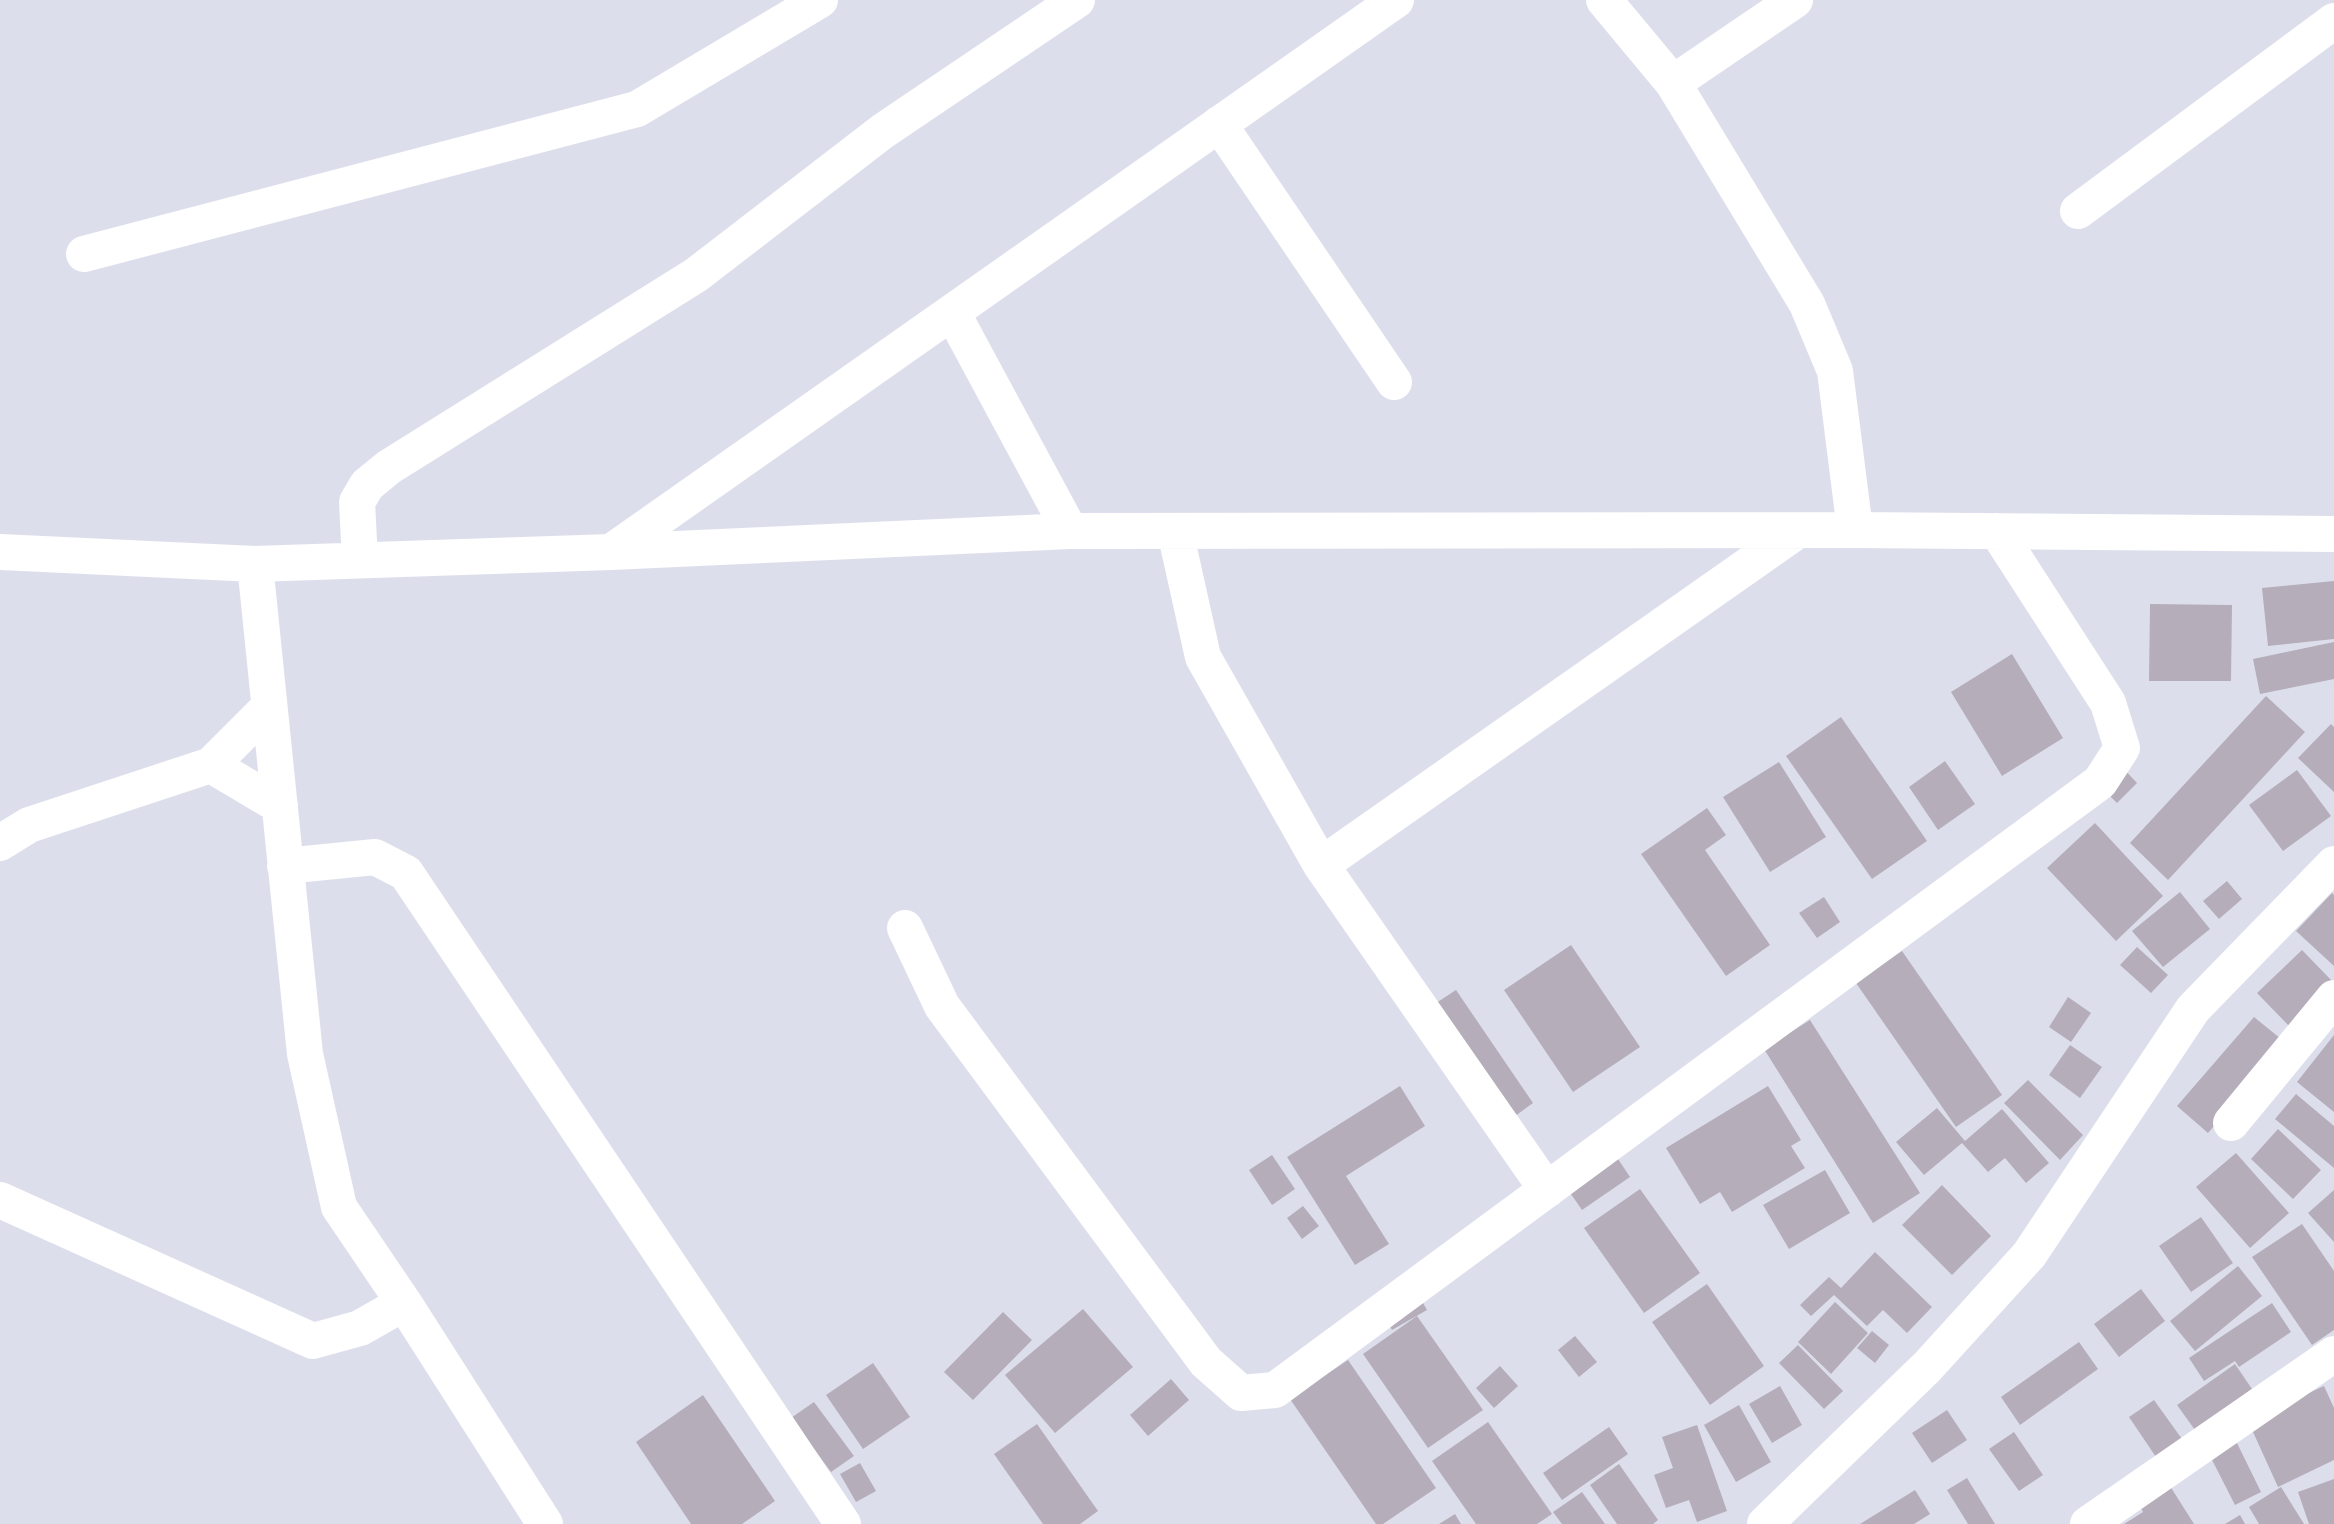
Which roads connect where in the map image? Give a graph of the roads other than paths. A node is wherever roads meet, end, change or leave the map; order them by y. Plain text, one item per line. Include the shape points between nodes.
1 (820, 0) edge
2 (1077, 0) edge
3 (1396, 0) edge
4 (1604, 0) edge
5 (1795, 0) edge
6 (2324, 0) edge
7 (2334, 14) edge
8 (2334, 21) edge
9 (1673, 83) junction
10 (1219, 124) junction
11 (2078, 211) dead end
12 (84, 254) dead end
13 (952, 312) junction
14 (1394, 382) dead end
15 (1855, 530) junction
16 (1070, 531) junction
17 (1175, 531) junction
18 (1797, 531) junction
19 (1997, 531) junction
20 (2334, 534) edge
21 (0, 552) edge
22 (611, 552) junction
23 (360, 560) junction
24 (255, 564) junction
25 (269, 707) junction
26 (211, 765) junction
27 (280, 806) junction
28 (0, 843) edge
29 (2334, 864) edge
30 (1321, 865) junction
31 (285, 866) junction
32 (905, 928) dead end
33 (2334, 998) edge
34 (2231, 1123) dead end
35 (1547, 1190) junction
36 (0, 1200) edge
37 (404, 1303) junction
38 (2334, 1354) edge
39 (545, 1524) edge
40 (843, 1524) edge
41 (1765, 1524) edge
42 (2088, 1524) edge

1 - 12 street via 637,109
2 - 23 street via 883,131 696,275 389,467 367,485 357,502
3 - 10 street
4 - 9 street
5 - 9 street
6 - 7 street
8 - 11 street
9 - 15 street via 1807,304 1835,371
10 - 13 street
10 - 14 street
13 - 16 street
13 - 22 street
15 - 18 street
15 - 19 street
16 - 17 street
16 - 22 street
17 - 18 street
17 - 30 street via 1203,657
18 - 30 street
19 - 20 street
19 - 35 street via 2108,703 2122,748 2100,782
21 - 24 street
22 - 23 street
23 - 24 street
24 - 25 street
25 - 26 street
25 - 27 street
26 - 27 street
26 - 28 street via 29,825
27 - 31 street
29 - 41 street via 2193,1009 2029,1255 1927,1367
30 - 35 street
31 - 37 street via 305,1054 339,1207
31 - 40 street via 375,857 406,873
32 - 35 street via 942,1006 1206,1362 1241,1393 1275,1390
33 - 34 street
36 - 37 street via 313,1341 360,1328
37 - 39 street
38 - 42 street

